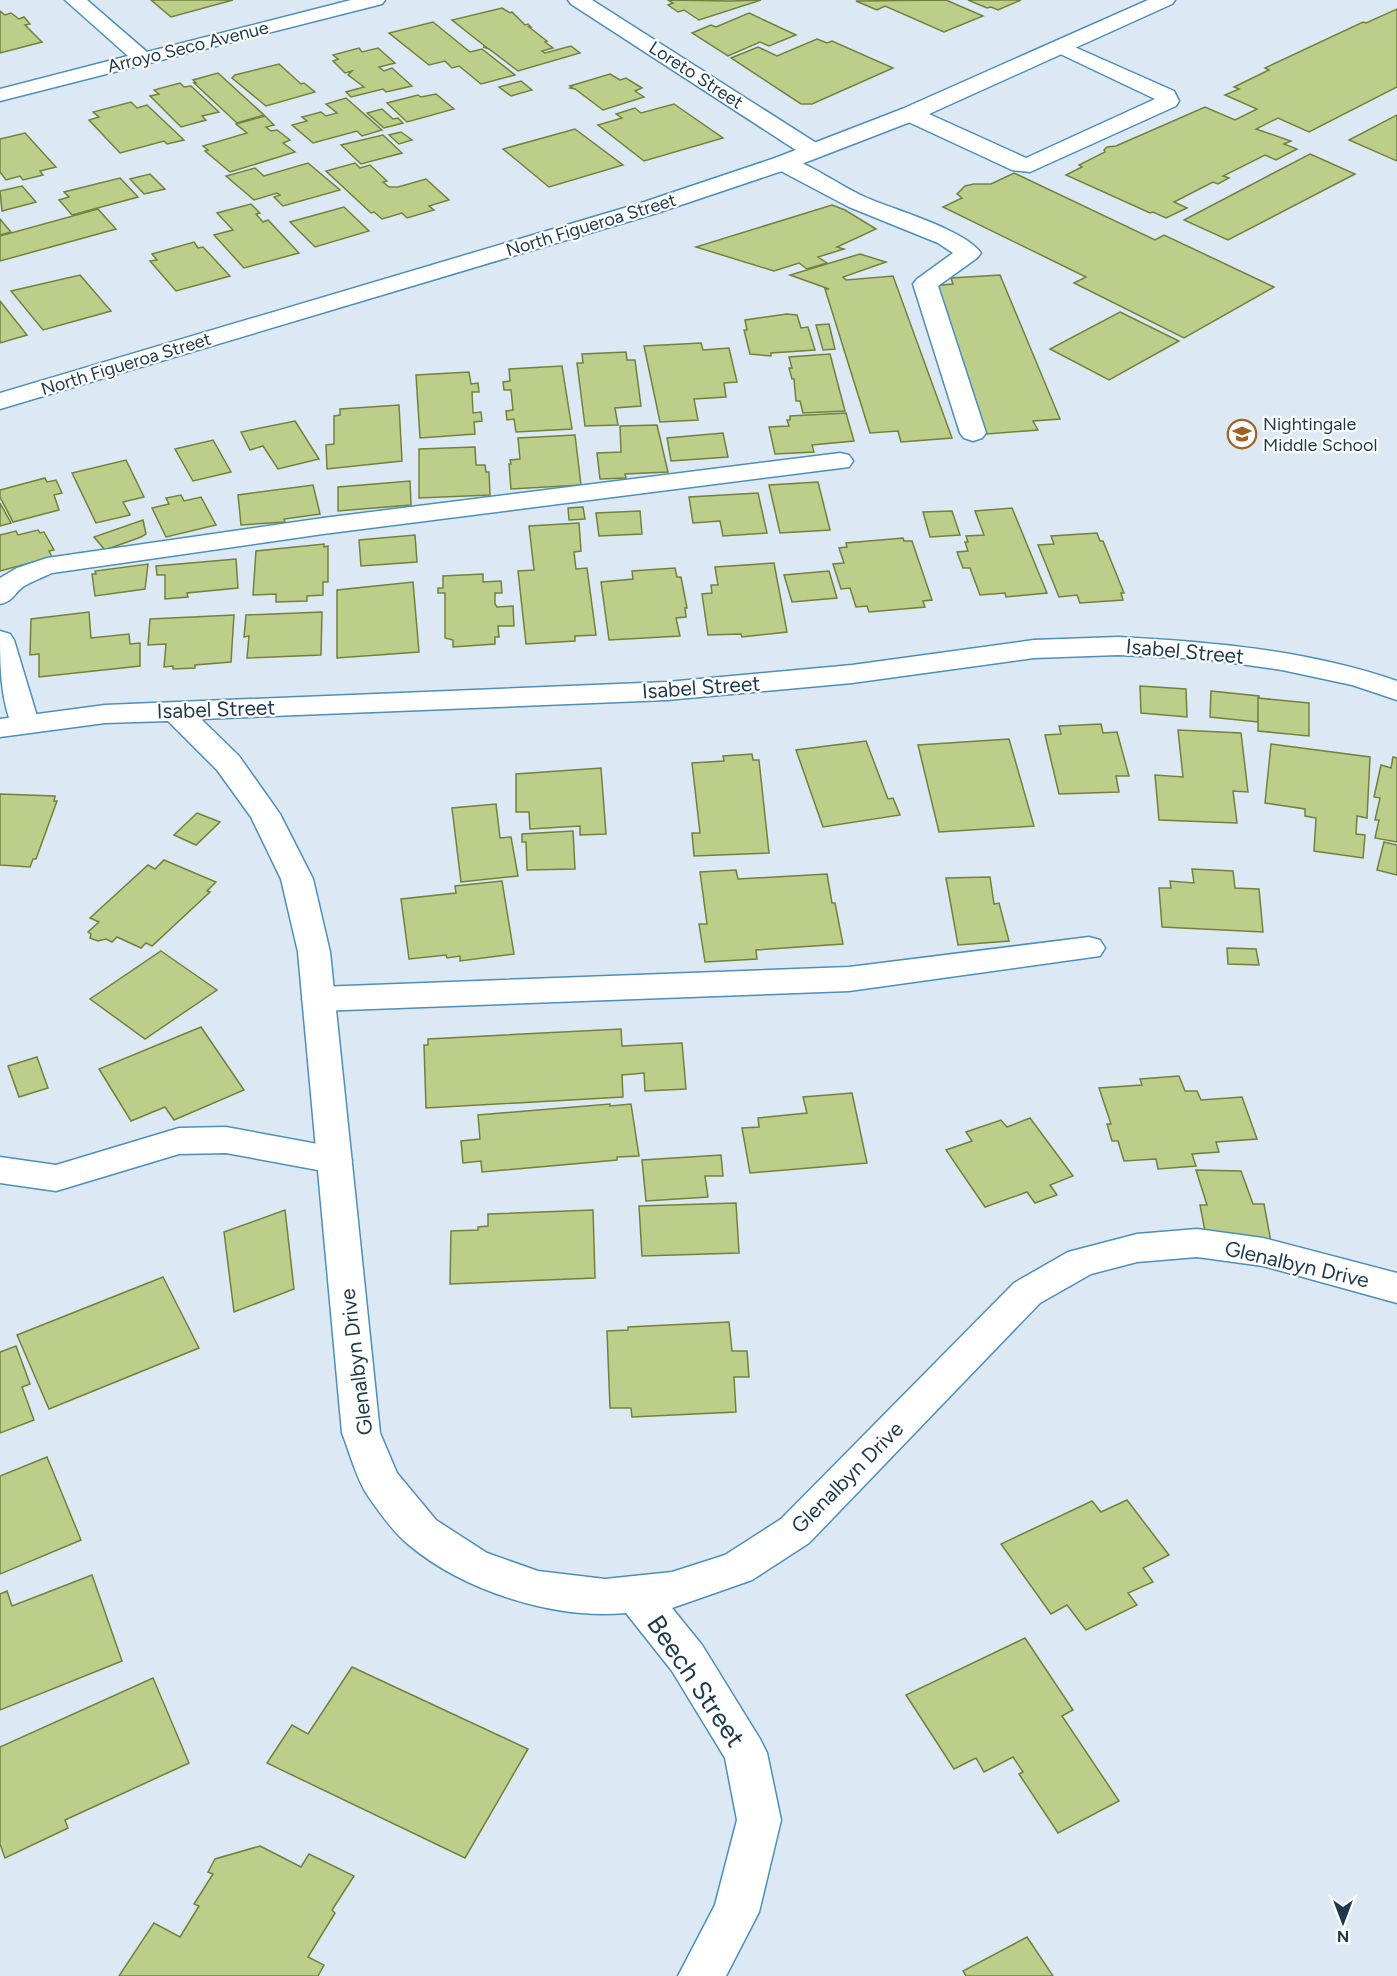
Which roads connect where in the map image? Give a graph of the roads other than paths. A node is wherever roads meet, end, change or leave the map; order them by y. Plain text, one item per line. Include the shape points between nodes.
1 (75, 0) edge
2 (375, 0) edge
3 (578, 0) edge
4 (1165, 0) edge
5 (1061, 47) junction
6 (143, 59) junction
7 (0, 95) edge
8 (910, 114) junction
9 (813, 151) junction
10 (783, 163) junction
11 (0, 401) edge
12 (974, 433) dead end
13 (840, 461) dead end
14 (0, 596) edge
15 (0, 640) edge
16 (1397, 691) edge
17 (175, 711) junction
18 (12, 725) edge
19 (1089, 948) dead end
20 (319, 999) junction
21 (334, 1160) junction
22 (0, 1170) edge
23 (1397, 1288) edge
24 (635, 1593) junction
25 (700, 1976) edge

1 - 6 street
2 - 6 street, Arroyo Seco Avenue
3 - 9 street, Loreto Street
4 - 5 street, North Figueroa Street
5 - 8 street, North Figueroa Street
5 - 8 street via 1166,96 1168,101 1030,165 1020,165
6 - 7 street, Arroyo Seco Avenue
8 - 9 street, North Figueroa Street
9 - 10 street, North Figueroa Street
10 - 11 street, North Figueroa Street via 650,208
10 - 12 street via 857,202 946,238 969,253 925,284
13 - 14 street via 47,566 22,576
15 - 18 street
16 - 17 street, Isabel Street via 1282,661 1205,650 1118,646 1034,649 852,674 667,691
17 - 18 street, Isabel Street via 105,714
17 - 20 street, Glenalbyn Drive via 228,763 265,814 297,879 314,952
19 - 20 street via 849,979
20 - 21 street, Glenalbyn Drive
21 - 22 street via 226,1140 179,1142 56,1178
21 - 24 street, Glenalbyn Drive via 361,1433 381,1483 422,1532 473,1566 538,1589 605,1597
23 - 24 street, Glenalbyn Drive via 1263,1252 1197,1243 1137,1248 1082,1262 1027,1293 795,1531 738,1568 672,1590
24 - 25 street, Beech Street via 687,1658 745,1752 759,1820 736,1912

